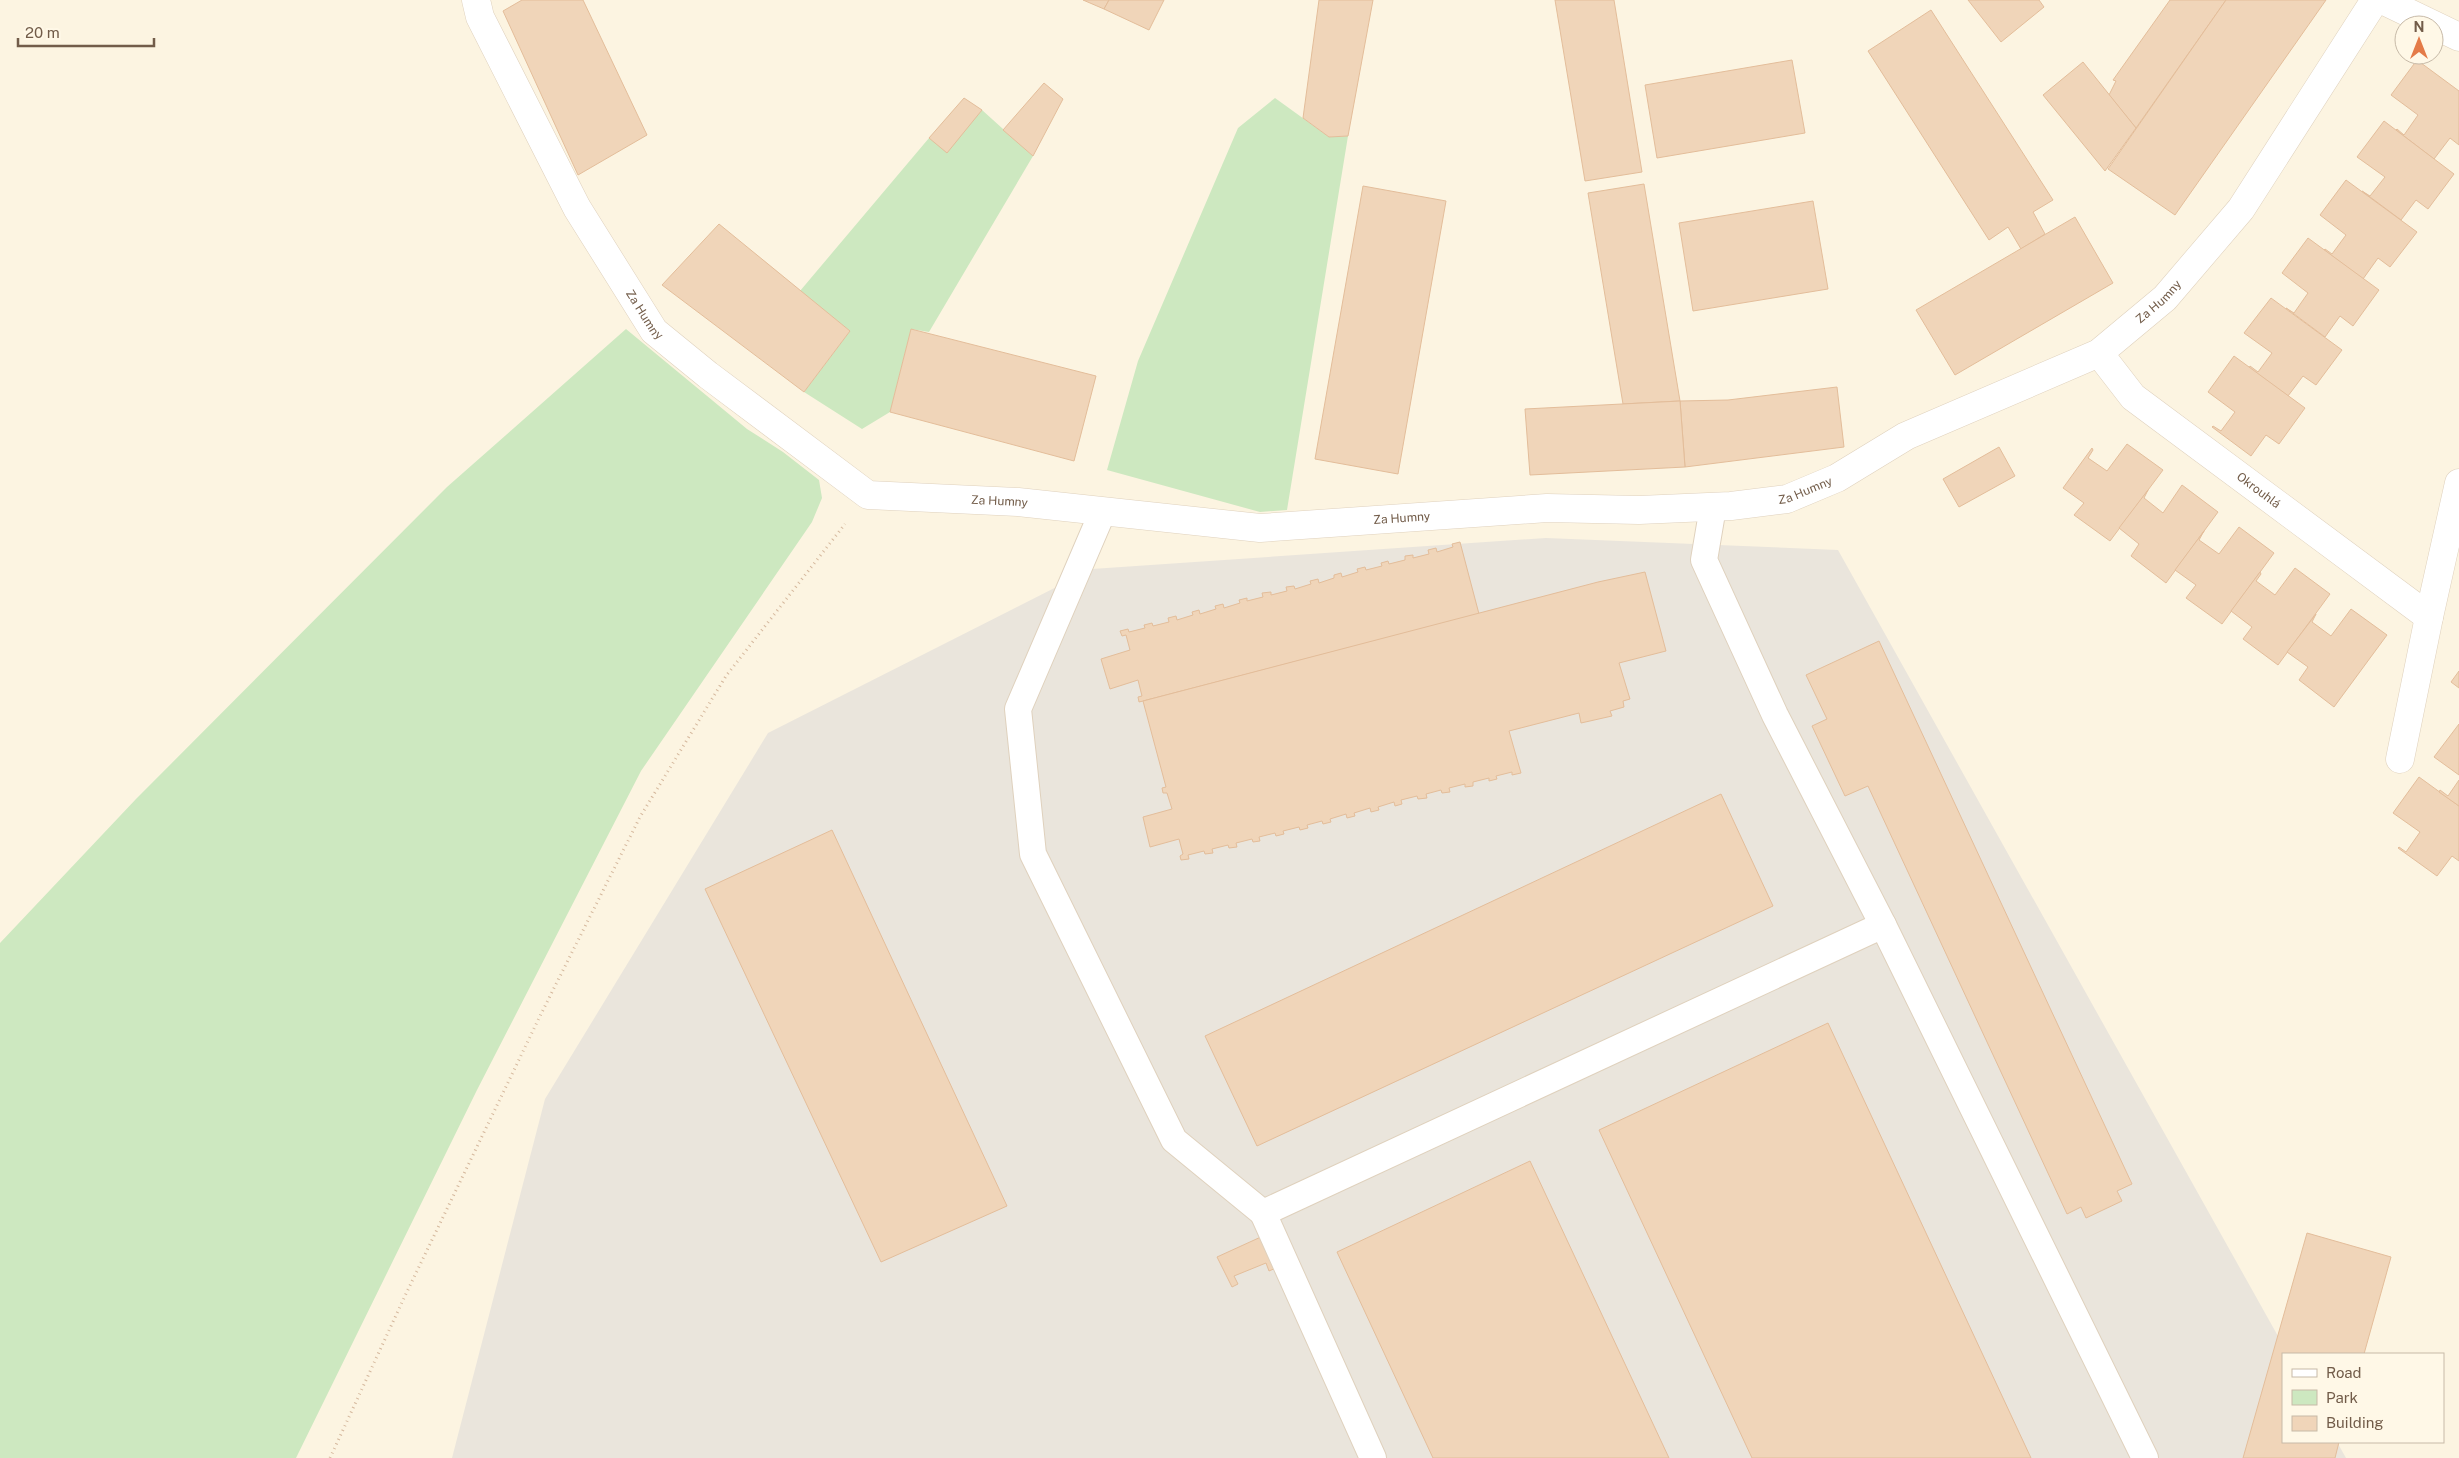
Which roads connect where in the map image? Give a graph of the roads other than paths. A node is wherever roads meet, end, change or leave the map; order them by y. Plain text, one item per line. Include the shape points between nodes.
1 (476, 0) edge
2 (2375, 0) edge
3 (2382, 0) edge
4 (2459, 37) edge
5 (2098, 353) junction
6 (2459, 483) edge
7 (1713, 507) junction
8 (1103, 511) junction
9 (2429, 617) junction
10 (2400, 758) dead end
11 (1883, 925) junction
12 (1263, 1213) junction
13 (1373, 1458) edge
14 (2146, 1458) edge

1 - 8 street, Za Humny via 480,17 577,208 654,331 868,494 1018,502
2 - 5 street, Za Humny via 2241,209 2165,298
3 - 4 street
5 - 7 street, Za Humny via 1906,436 1837,478 1787,499
5 - 9 street, Okrouhlá via 2133,397
6 - 9 street
7 - 8 street, Za Humny via 1639,510 1547,508 1260,528
7 - 11 lane via 1704,560 1775,715
8 - 12 lane via 1018,709 1032,854 1174,1140
9 - 10 street
11 - 12 lane
11 - 14 lane
12 - 13 lane

